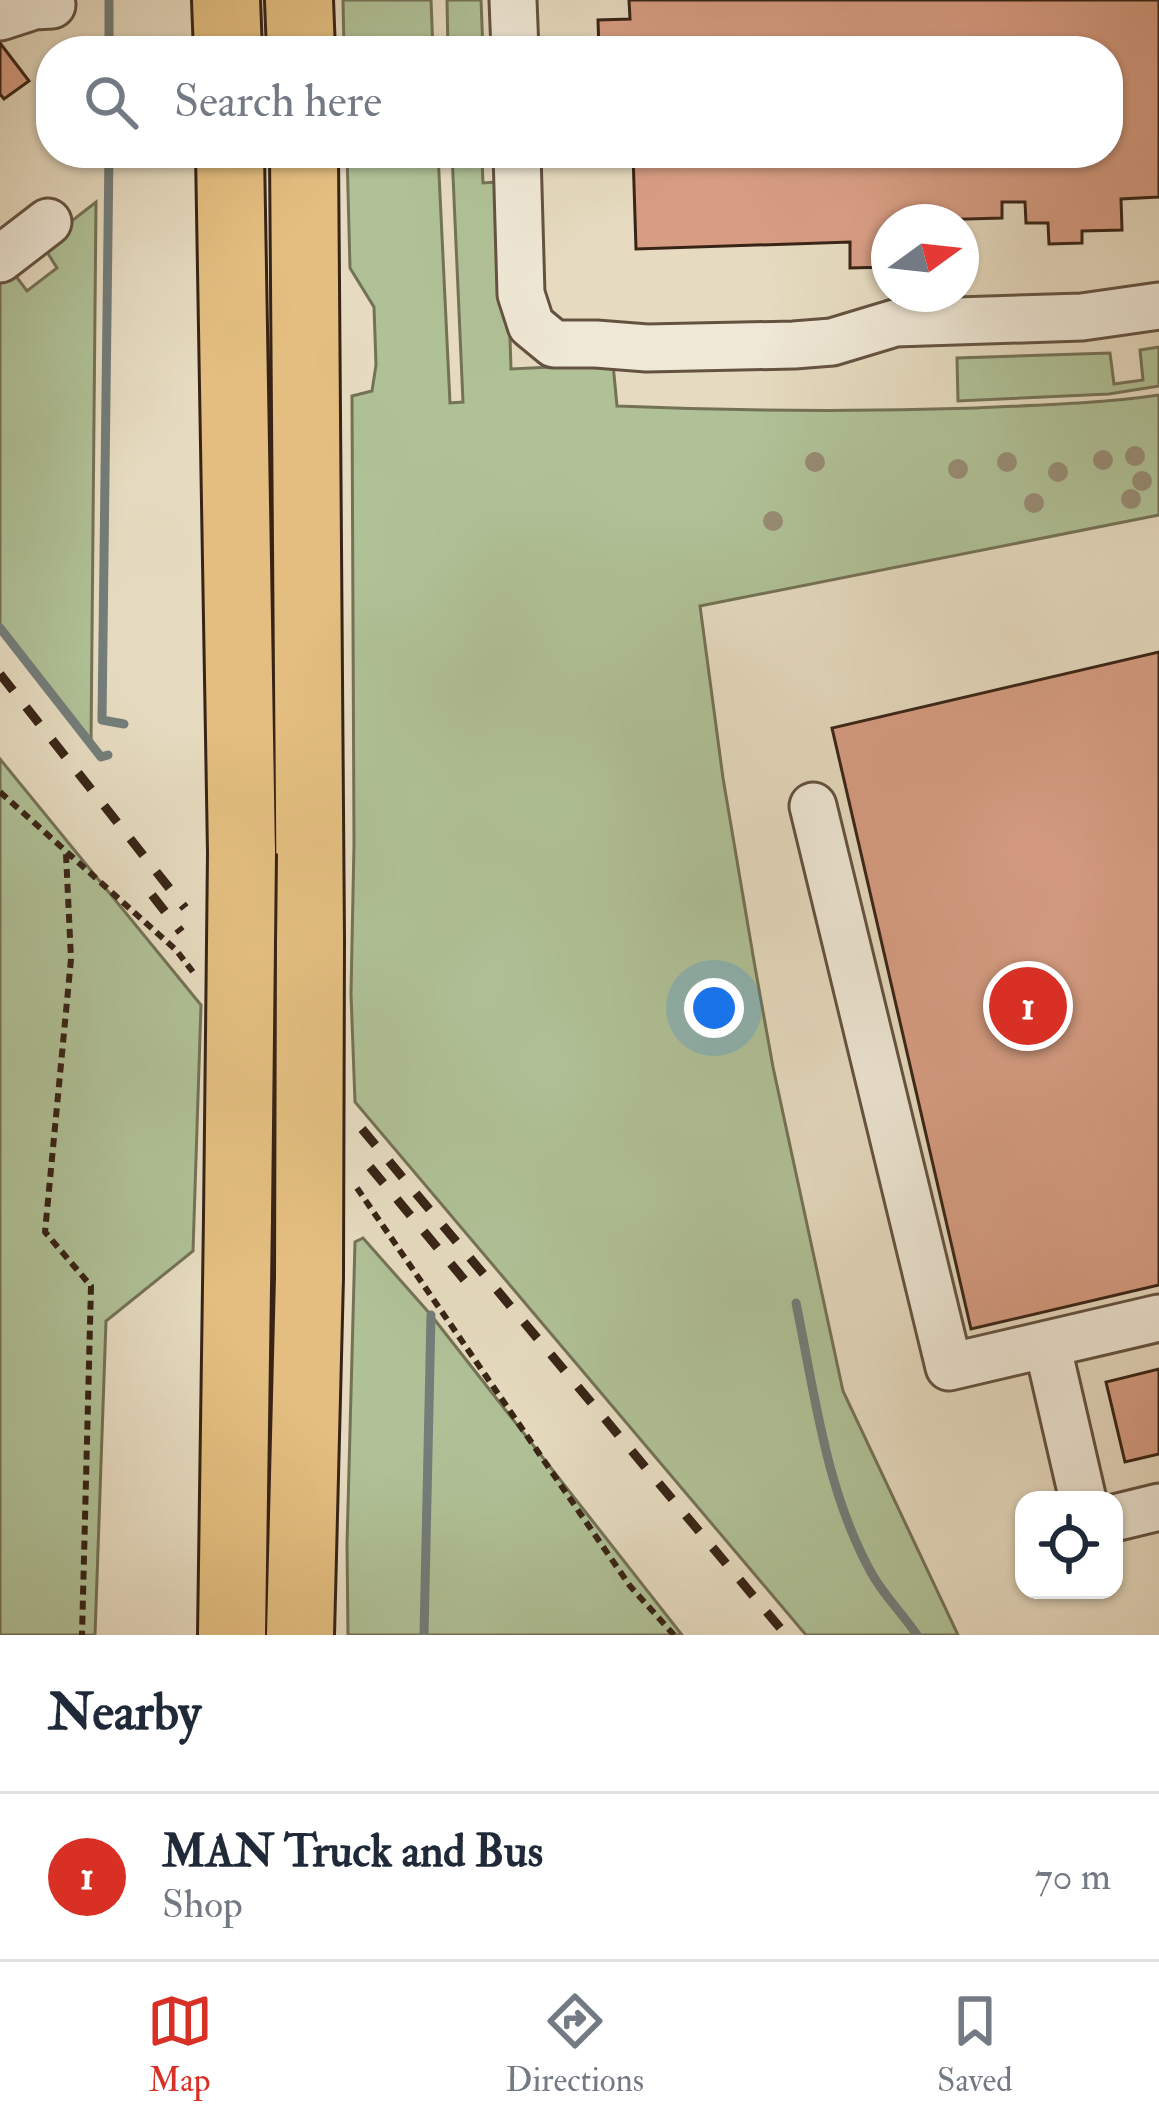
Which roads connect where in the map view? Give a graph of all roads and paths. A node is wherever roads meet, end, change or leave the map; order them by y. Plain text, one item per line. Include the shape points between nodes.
1 (226, 0) edge
2 (299, 0) edge
3 (513, 0) edge
4 (52, 5) dead end
5 (0, 17) edge
6 (227, 36) edge
7 (300, 36) edge
8 (514, 36) edge
9 (230, 168) edge
10 (304, 168) edge
11 (518, 168) edge
12 (48, 222) dead end
13 (0, 259) edge
14 (1159, 306) edge
15 (813, 806) dead end
16 (66, 854) dead end
17 (1159, 1318) edge
18 (1047, 1344) junction
19 (1081, 1491) edge
20 (1159, 1508) edge
21 (1123, 1516) edge
22 (82, 1635) edge
23 (232, 1635) edge
24 (301, 1635) edge

1 - 6 highway
2 - 7 highway
3 - 8 street
4 - 5 street
9 - 23 highway, bridge via 242,853
10 - 24 highway, bridge via 310,940
11 - 14 street via 521,294 531,325 554,344 794,345 895,323 1082,317
12 - 13 street
15 - 18 street via 949,1366
16 - 22 path via 71,958 45,1232 91,1286
17 - 18 street
18 - 19 street
20 - 21 street

